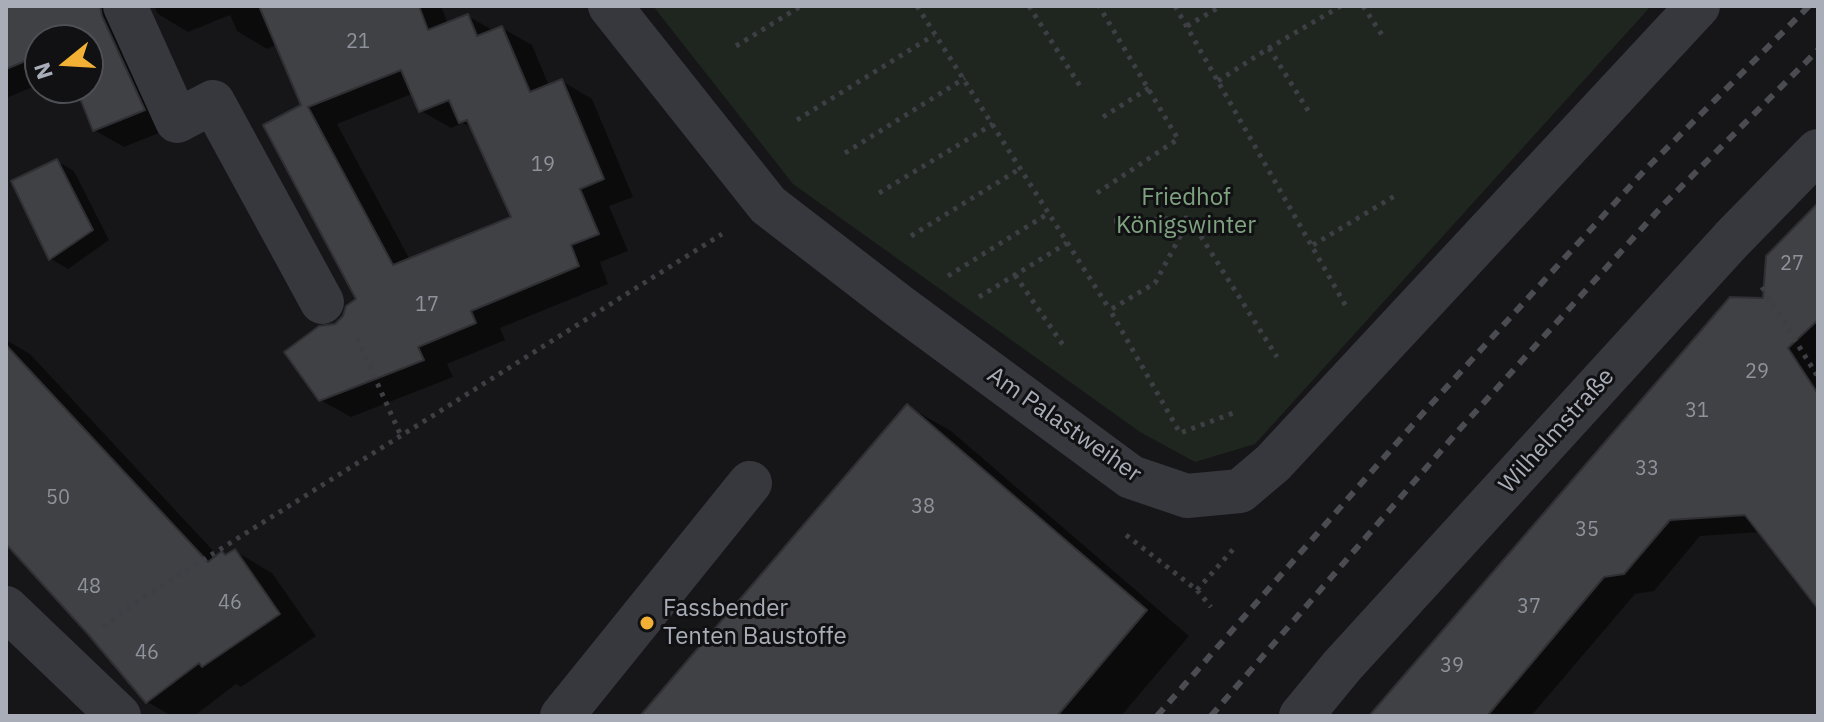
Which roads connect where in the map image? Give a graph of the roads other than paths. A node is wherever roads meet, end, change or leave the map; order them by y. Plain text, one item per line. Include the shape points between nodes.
1 (125, 6) edge
2 (610, 6) edge
3 (1698, 6) edge
4 (1818, 151) edge
5 (322, 302) road end
6 (750, 483) dead end
7 (6, 608) edge
8 (119, 716) edge
9 (562, 716) edge
10 (1301, 716) edge

1 - 5 street via 177,121 213,102
2 - 3 street, Am Palastweiher via 768,205 1131,477 1187,496 1240,491 1273,463
4 - 10 street, Wilhelmstraße via 1732,239
6 - 9 street
7 - 8 street

